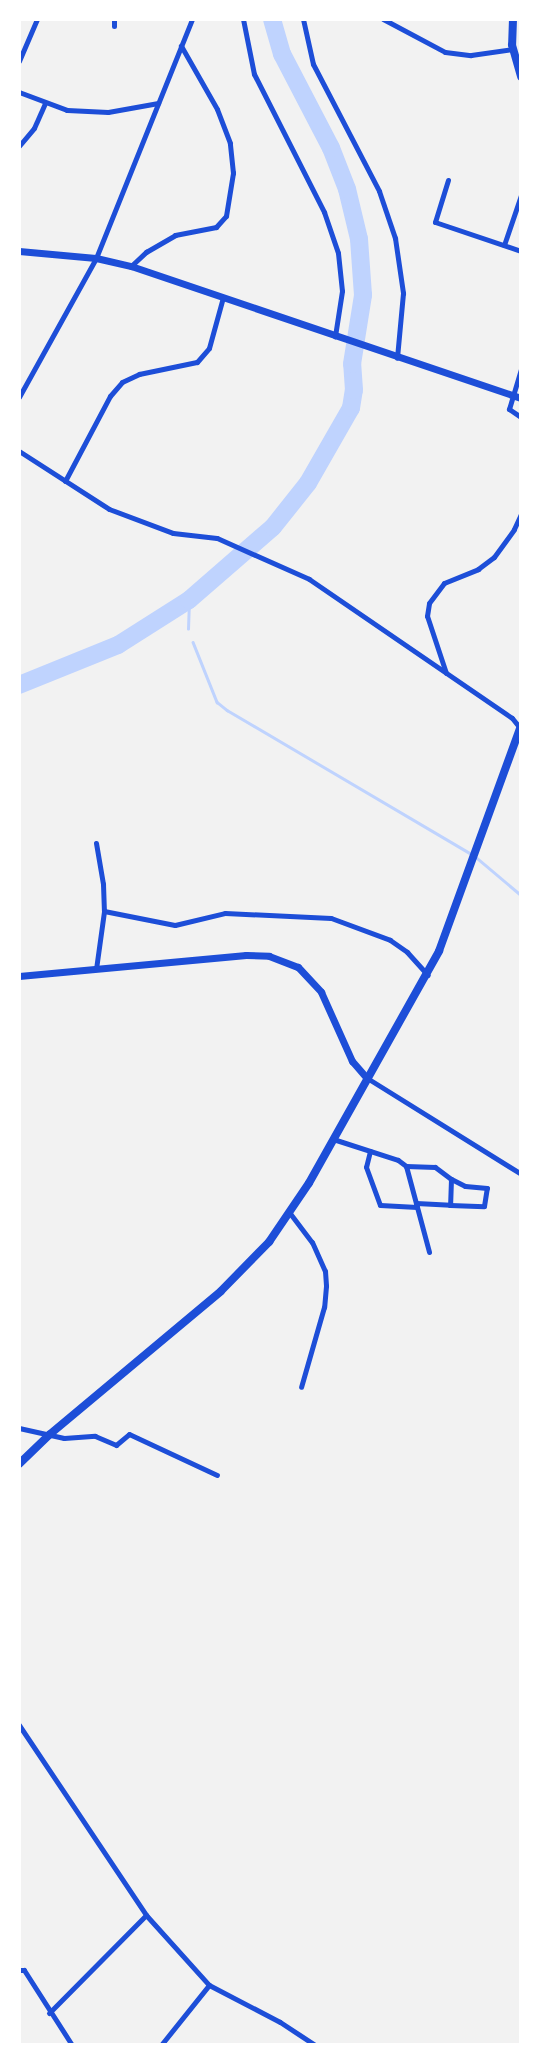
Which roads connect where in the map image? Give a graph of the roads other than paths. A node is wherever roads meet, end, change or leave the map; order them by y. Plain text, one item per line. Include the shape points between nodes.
1 (37, 19) edge
2 (192, 19) edge
3 (243, 19) edge
4 (303, 19) edge
5 (383, 19) edge
6 (513, 19) edge
7 (181, 46) junction
8 (513, 49) junction
9 (19, 61) edge
10 (521, 77) edge
11 (19, 92) edge
12 (45, 103) junction
13 (158, 103) junction
14 (19, 146) edge
15 (448, 180) dead end
16 (521, 195) edge
17 (504, 245) junction
18 (19, 251) edge
19 (521, 251) edge
20 (96, 258) junction
21 (131, 265) junction
22 (223, 297) junction
23 (337, 337) junction
24 (397, 358) junction
25 (521, 369) edge
26 (19, 397) edge
27 (517, 397) edge
28 (521, 417) edge
29 (19, 451) edge
30 (65, 481) junction
31 (521, 514) edge
32 (446, 673) junction
33 (520, 728) edge
34 (96, 843) dead end
35 (104, 911) junction
36 (96, 969) junction
37 (428, 975) junction
38 (19, 976) edge
39 (366, 1078) junction
40 (333, 1139) junction
41 (370, 1151) junction
42 (406, 1166) junction
43 (521, 1174) edge
44 (451, 1179) junction
45 (416, 1205) junction
46 (450, 1205) junction
47 (289, 1212) junction
48 (429, 1252) dead end
49 (300, 1387) dead end
50 (19, 1428) edge
51 (49, 1435) junction
52 (19, 1464) edge
53 (216, 1475) dead end
54 (19, 1725) edge
55 (146, 1915) junction
56 (19, 1970) edge
57 (209, 1985) junction
58 (49, 2013) junction
59 (72, 2045) edge
60 (161, 2045) edge
61 (315, 2045) edge

1 - 9 street
2 - 7 street
3 - 23 street via 254,74 324,212 338,253
4 - 24 street via 313,64 379,191 395,238 402,293
5 - 8 street via 445,52 471,55
6 - 8 main road
7 - 13 street
7 - 21 street via 217,109 230,143 233,173 226,216 216,227 175,235
8 - 10 main road
11 - 12 street
12 - 13 street via 67,110 108,112
12 - 14 street via 34,128
13 - 20 street
15 - 17 street via 435,222
16 - 17 street
17 - 19 street
18 - 20 street
20 - 21 street
20 - 26 street
21 - 22 street
22 - 23 street
22 - 30 street via 209,348 197,362 122,382
23 - 24 street
24 - 27 street
25 - 27 street
27 - 28 street via 509,410
29 - 30 street
30 - 32 street via 108,509 140,522 173,533 221,540 309,579
31 - 32 street via 494,557 444,583 429,603 427,615
32 - 33 street
33 - 37 main road
34 - 35 street
35 - 36 street
35 - 37 street via 175,925 225,913 317,915 390,940
36 - 38 street
36 - 39 street via 246,955 282,960 298,967 321,992 352,1062
37 - 39 main road
39 - 40 main road
39 - 43 street
40 - 41 street
40 - 47 main road
41 - 42 street
41 - 45 street via 366,1167 380,1205
42 - 44 street via 435,1167
42 - 45 street
44 - 46 street
44 - 46 street via 487,1188 484,1206
45 - 46 street
45 - 48 street
47 - 49 street via 312,1242 325,1271 326,1286
47 - 51 main road via 269,1242 221,1291
50 - 51 street
51 - 52 main road
51 - 53 street via 95,1436 116,1445 129,1434
54 - 55 street
55 - 57 street
55 - 58 street
56 - 58 street via 24,1970
57 - 60 street
57 - 61 street
58 - 59 street

